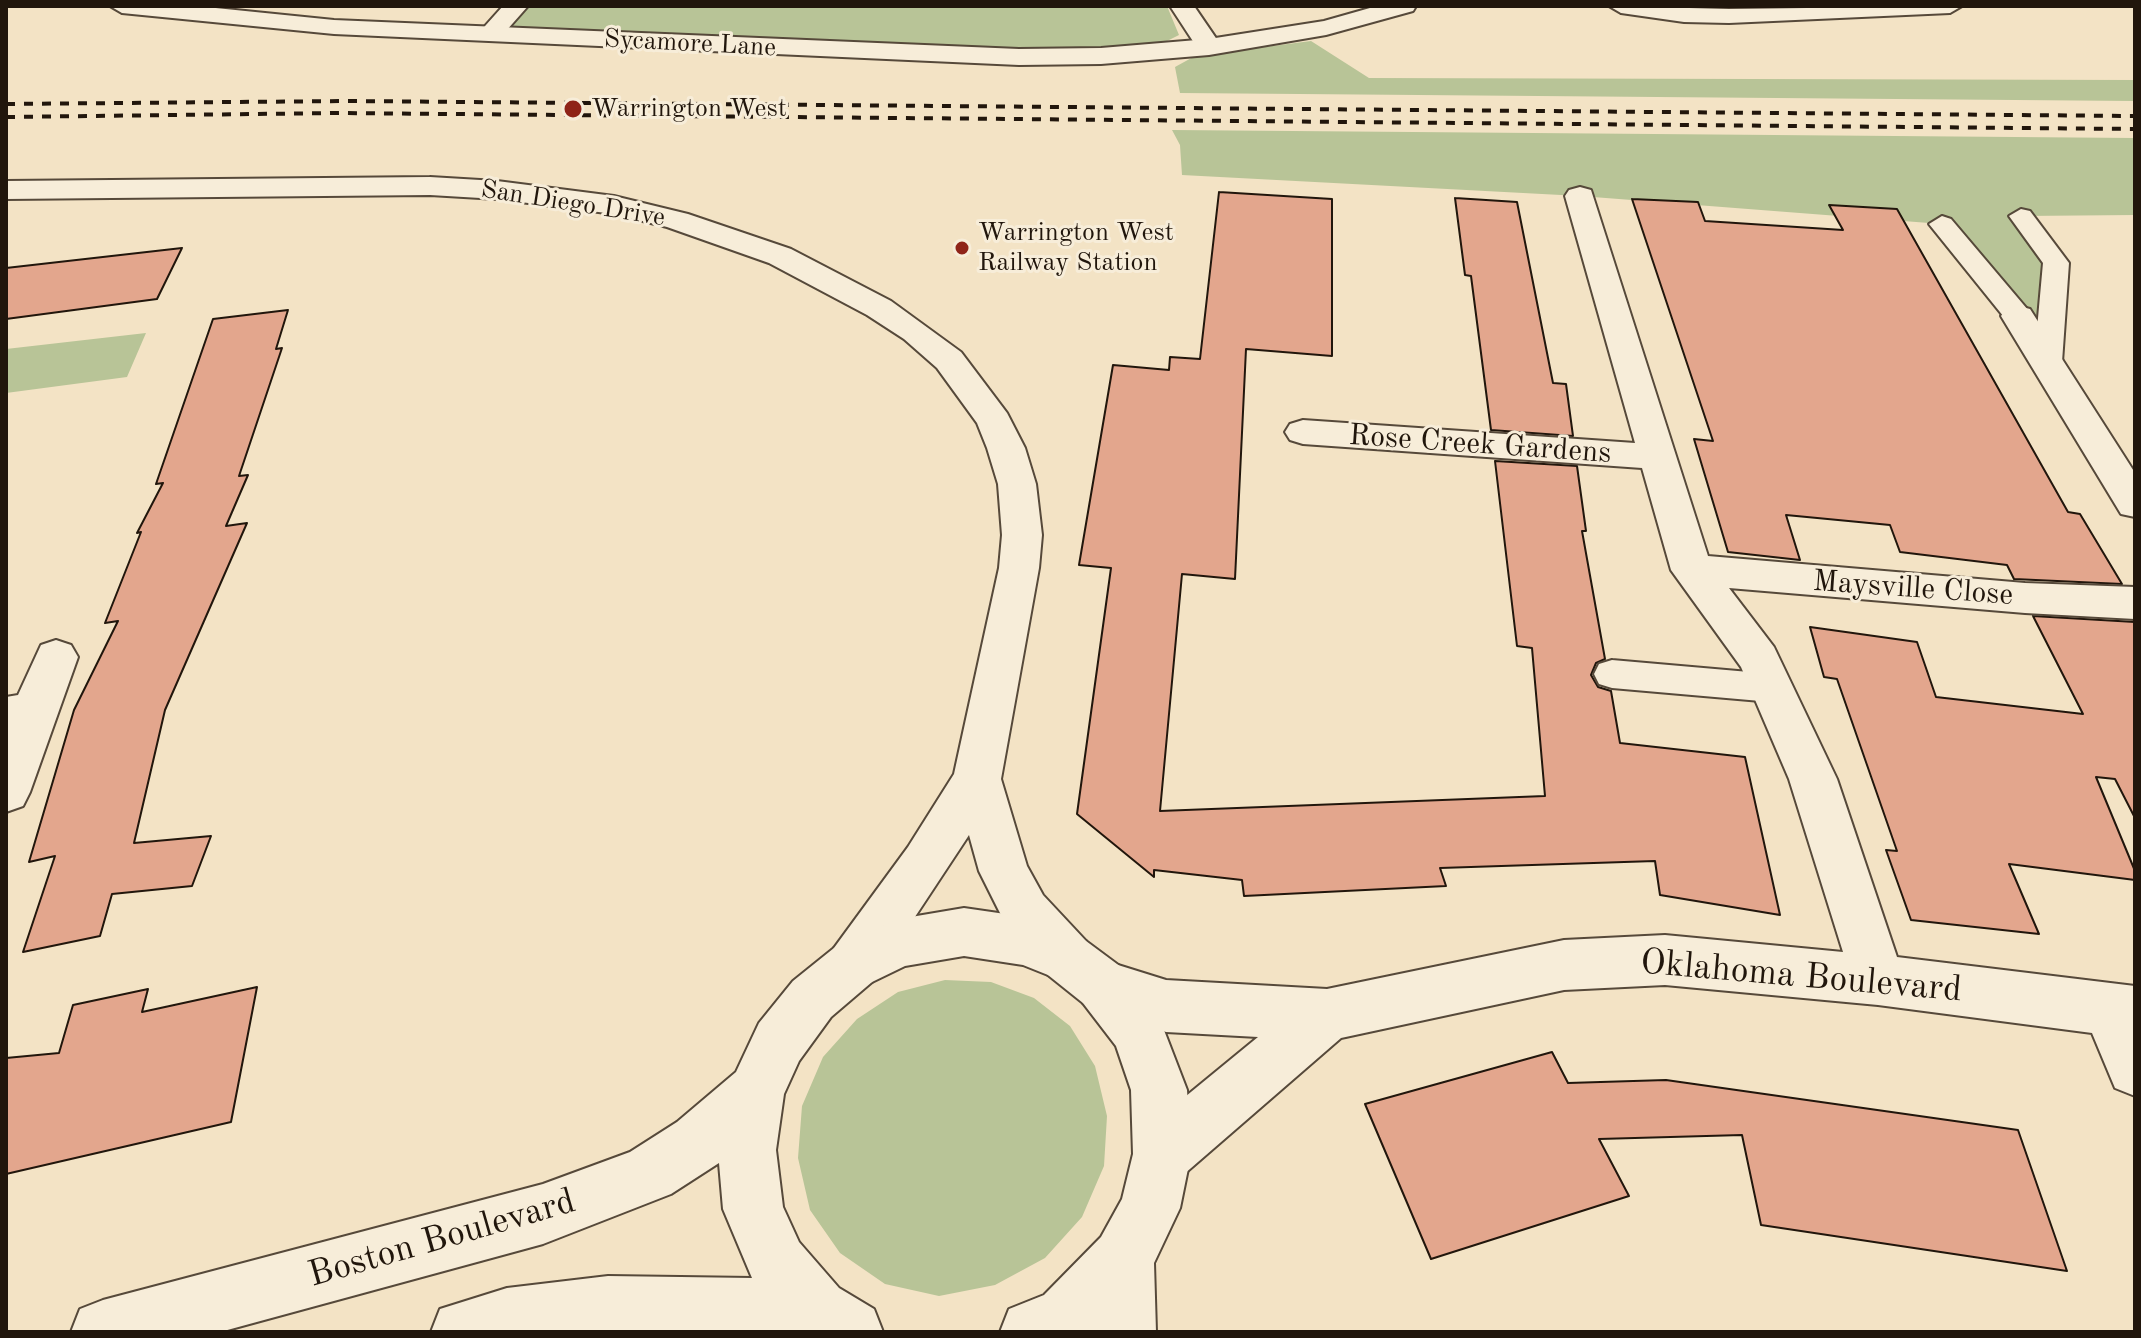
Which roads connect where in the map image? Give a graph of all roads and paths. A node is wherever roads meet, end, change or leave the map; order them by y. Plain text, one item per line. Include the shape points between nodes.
1 (122, 6) edge
2 (516, 6) edge
3 (1182, 6) edge
4 (1404, 6) edge
5 (1621, 6) edge
6 (1947, 6) edge
7 (1770, 10) edge
8 (489, 35) junction
9 (1209, 47) junction
10 (6, 190) edge
11 (1580, 196) dead end
12 (2021, 216) dead end
13 (1942, 224) dead end
14 (2018, 316) joint
15 (2048, 362) junction
16 (1303, 432) dead end
17 (1658, 457) junction
18 (2135, 504) edge
19 (1692, 570) junction
20 (2135, 603) edge
21 (56, 657) dead end
22 (1612, 674) dead end
23 (1772, 688) junction
24 (20, 713) edge
25 (977, 779) junction
26 (6, 792) edge
27 (853, 965) junction
28 (1084, 972) junction
29 (1878, 980) junction
30 (2122, 1011) edge
31 (1327, 1015) junction
32 (2135, 1068) edge
33 (756, 1092) junction
34 (1162, 1154) junction
35 (1123, 1259) junction
36 (834, 1321) edge
37 (103, 1332) edge
38 (463, 1332) edge
39 (1032, 1332) edge
40 (1124, 1332) edge

1 - 8 street, Sycamore Lane via 298,25
2 - 8 street
3 - 9 street
4 - 9 street, Sycamore Lane via 1326,28
5 - 7 street via 1684,15
6 - 7 street
8 - 9 street, Sycamore Lane via 1019,57
10 - 25 street, San Diego Drive via 354,185 559,197 614,205 731,237 780,256 879,308 916,332 958,372 994,421 1017,484 1019,568
11 - 17 street, Rose Creek Gardens
12 - 15 lane via 2056,263
13 - 14 lane
14 - 15 street
15 - 18 street
16 - 17 street, Rose Creek Gardens
17 - 19 street, Rose Creek Gardens
19 - 20 street, Maysville Close
19 - 23 street, Rose Creek Gardens via 1759,659
21 - 24 street
22 - 23 lane
23 - 29 street, Rose Creek Gardens via 1813,779
24 - 26 street
25 - 27 street, San Diego Drive
25 - 28 street, San Diego Drive via 1004,871 1025,911
27 - 28 street, Oklahoma Boulevard via 899,943 964,932 1026,941
27 - 33 street via 812,999 779,1042
28 - 31 street, Oklahoma Boulevard via 1166,1006
28 - 34 street, San Diego Drive via 1138,1031 1159,1090
29 - 30 street, Oklahoma Boulevard
29 - 31 street, Oklahoma Boulevard via 1665,960 1564,965
30 - 32 street
31 - 34 street, Oklahoma Boulevard
33 - 36 street via 747,1150 753,1209 777,1264
33 - 37 street, Boston Boulevard via 698,1143 650,1173 609,1190 543,1214
34 - 35 street, San Diego Drive via 1150,1208
35 - 39 street via 1066,1317
35 - 40 street
36 - 38 street via 608,1308 507,1320

